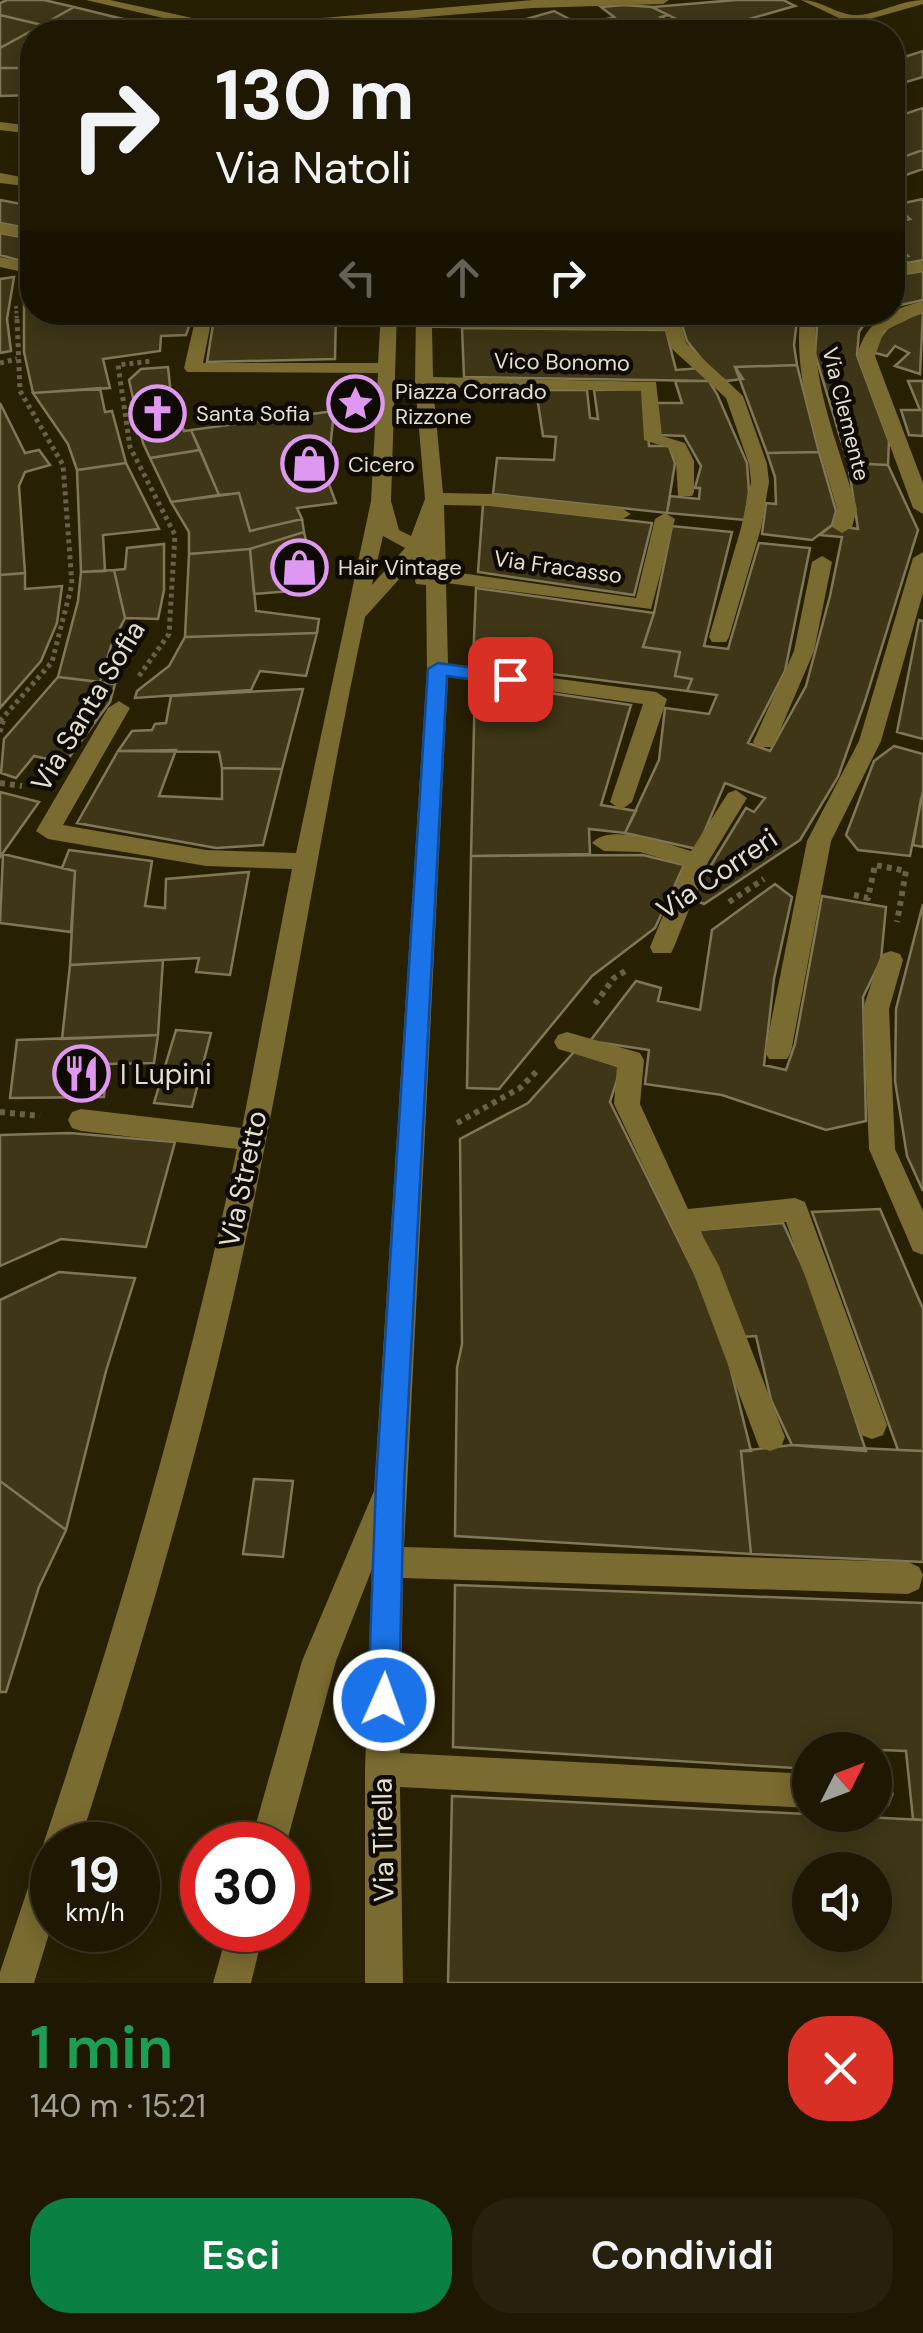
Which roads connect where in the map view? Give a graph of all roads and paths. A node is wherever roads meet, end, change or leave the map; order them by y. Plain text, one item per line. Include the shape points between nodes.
1 (92, 0) edge
2 (663, 0) edge
3 (807, 0) edge
4 (609, 1) edge
5 (532, 2) edge
6 (915, 2) edge
7 (429, 6) edge
8 (923, 12) edge
9 (156, 20) edge
10 (381, 20) edge
11 (854, 20) joint
12 (16, 303) dead end
13 (202, 325) edge
14 (389, 325) edge
15 (424, 325) edge
16 (672, 325) edge
17 (807, 325) edge
18 (877, 325) edge
19 (193, 357) junction
20 (18, 360) junction
21 (0, 363) edge
22 (388, 368) junction
23 (424, 382) junction
24 (684, 492) dead end
25 (434, 499) junction
26 (381, 501) junction
27 (923, 508) edge
28 (621, 514) dead end
29 (665, 519) dead end
30 (842, 527) dead end
31 (417, 547) junction
32 (923, 558) edge
33 (822, 562) dead end
34 (437, 576) junction
35 (916, 609) edge
36 (353, 618) junction
37 (719, 638) dead end
38 (438, 669) junction
39 (120, 708) joint
40 (2, 719) edge
41 (0, 732) edge
42 (764, 742) dead end
43 (736, 798) dead end
44 (621, 802) dead end
45 (819, 842) junction
46 (604, 844) dead end
47 (303, 860) junction
48 (697, 861) junction
49 (662, 948) junction
50 (891, 960) joint
51 (567, 1042) junction
52 (778, 1052) dead end
53 (81, 1120) dead end
54 (411, 1122) junction
55 (253, 1140) junction
56 (680, 1220) junction
57 (923, 1243) edge
58 (872, 1425) dead end
59 (770, 1438) dead end
60 (390, 1484) junction
61 (388, 1562) junction
62 (908, 1578) dead end
63 (382, 1769) junction
64 (792, 1790) edge
65 (69, 1822) edge
66 (274, 1822) edge
67 (30, 1937) edge
68 (240, 1952) edge
69 (15, 1983) edge
70 (232, 1983) edge
71 (384, 1983) edge

1 - 9 street
2 - 4 street
3 - 11 street
4 - 5 street
5 - 7 street
6 - 8 street
6 - 11 street
7 - 10 street
12 - 20 path
13 - 19 street
14 - 22 street, Via Stretto
15 - 23 street, Via Tirella
16 - 37 street via 678,346 734,396 758,464 750,528
17 - 30 street, Via Clemente via 804,346 847,509
18 - 27 street via 866,356
19 - 22 street via 193,368
19 - 39 path, Via Santa Sofia via 118,365 130,447 175,535 170,634
20 - 21 path
20 - 40 path via 20,390 63,466 72,584 52,662
22 - 26 street, Via Stretto
23 - 24 street, Vico Bonomo via 650,386 653,440 676,443 686,461
23 - 25 street, Via Tirella
25 - 28 street
25 - 31 street
25 - 34 street, Via Tirella
26 - 31 street via 390,533
26 - 36 street, Via Stretto
29 - 34 street, Via Fracasso via 644,605
31 - 36 street
31 - 38 street
32 - 35 street, Via Correri
33 - 42 street via 804,651
34 - 38 street, Via Tirella
35 - 45 street, Via Correri via 870,741
36 - 47 street, Via Stretto
38 - 44 street via 656,698
38 - 54 street, Via Tirella
39 - 47 street, Via Santa Sofia via 48,831 206,858
40 - 41 path
43 - 48 street
45 - 49 path, Via Correri
45 - 50 path via 848,847 838,892 868,898 875,865 906,871
45 - 52 street
46 - 48 street via 640,844
47 - 55 street, Via Stretto
48 - 49 street
49 - 51 path, Via Correri via 614,978
50 - 57 street via 876,1010 882,1149
51 - 54 path, Via Correri via 520,1088 460,1123
51 - 56 street via 631,1060 626,1104
53 - 55 street
54 - 60 street, Via Tirella
55 - 65 street, Via Stretto via 202,1368
56 - 58 street via 795,1210
56 - 59 street via 705,1266
60 - 61 street, Via Tirella
60 - 66 street via 319,1660
61 - 62 street
61 - 63 street, Via Tirella
63 - 64 street
63 - 71 street, Via Tirella
67 - 69 street
68 - 70 street

